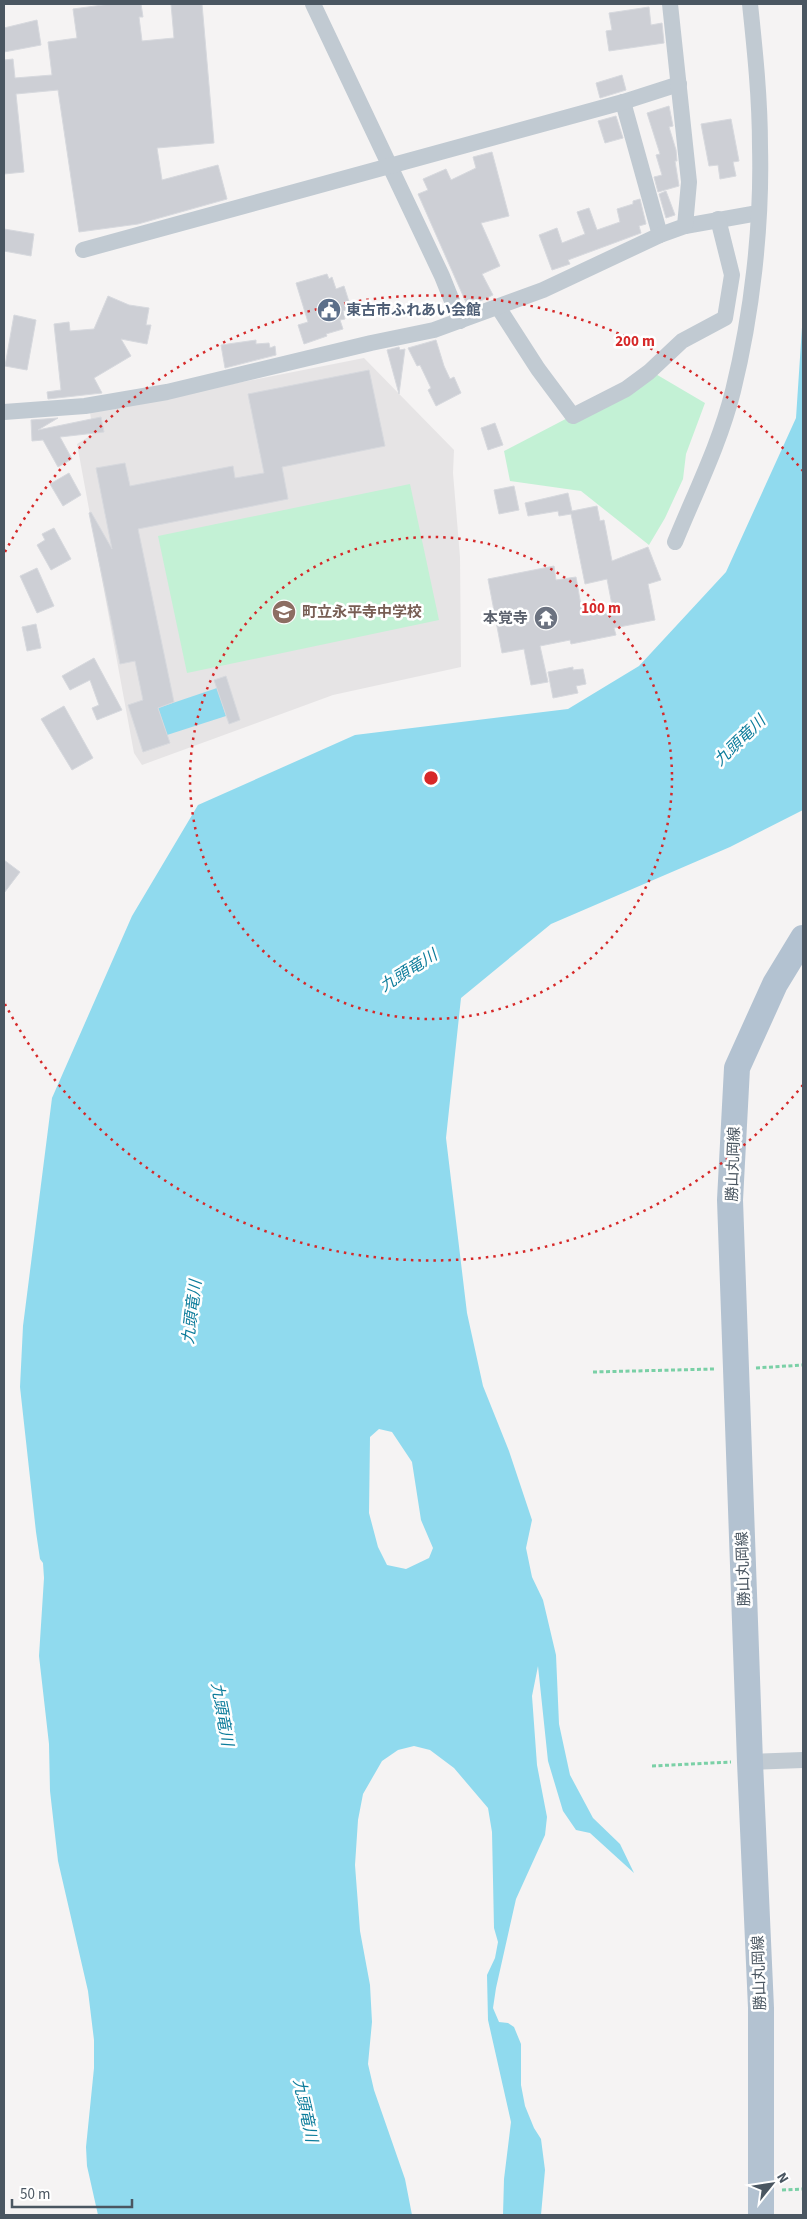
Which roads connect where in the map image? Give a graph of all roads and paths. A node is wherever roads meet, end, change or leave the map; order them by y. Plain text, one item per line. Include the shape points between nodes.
1 (313, 4) edge
2 (670, 4) edge
3 (750, 4) edge
4 (679, 84) junction
5 (623, 102) junction
6 (389, 166) junction
7 (758, 213) junction
8 (718, 219) junction
9 (685, 226) junction
10 (660, 235) junction
11 (83, 250) dead end
12 (498, 307) junction
13 (460, 321) junction
14 (4, 412) edge
15 (675, 542) dead end
16 (803, 938) edge
17 (803, 1365) edge
18 (736, 1369) junction
19 (593, 1372) dead end
20 (803, 1760) edge
21 (750, 1762) junction
22 (652, 1766) dead end
23 (761, 2215) edge

1 - 6 street
2 - 4 street
3 - 7 street via 760,148
4 - 5 street
4 - 9 street via 689,182
5 - 6 street
5 - 10 street
6 - 11 street
6 - 13 street
7 - 8 street
7 - 15 street via 746,333 733,393
8 - 9 street
8 - 12 street via 732,275 725,318 682,341 626,389 573,416
9 - 10 street
10 - 12 street via 543,290
12 - 13 street
13 - 14 street via 434,330 167,392 85,406
16 - 18 main road, 勝山丸岡線 via 775,984 737,1068 730,1200
17 - 18 path
18 - 19 path
18 - 21 main road, 勝山丸岡線
20 - 21 street
21 - 22 path
21 - 23 main road, 勝山丸岡線 via 761,2008

